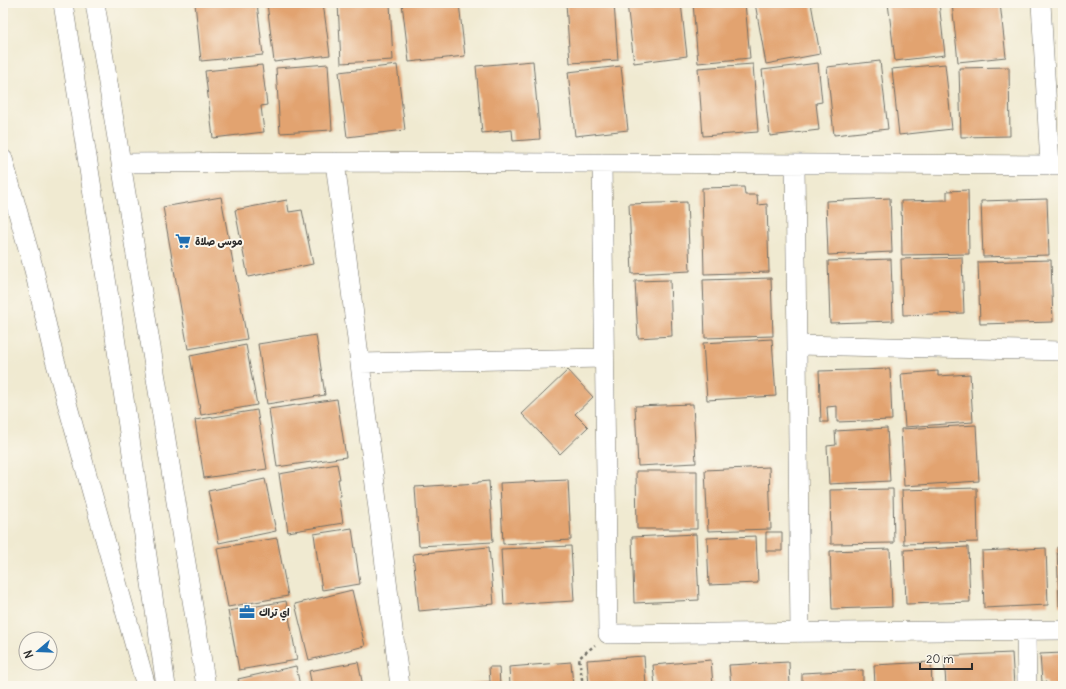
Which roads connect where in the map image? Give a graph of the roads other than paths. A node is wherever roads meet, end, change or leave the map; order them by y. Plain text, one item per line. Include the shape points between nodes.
1 (63, 3) edge
2 (95, 3) edge
3 (1041, 3) edge
4 (3, 159) edge
5 (335, 162) junction
6 (121, 163) junction
7 (602, 163) junction
8 (794, 164) junction
9 (1057, 165) edge
10 (3, 196) edge
11 (797, 345) junction
12 (1063, 351) edge
13 (52, 353) junction
14 (604, 358) junction
15 (360, 363) junction
16 (1026, 630) junction
17 (1063, 630) edge
18 (800, 633) junction
19 (146, 686) edge
20 (166, 686) edge
21 (206, 686) edge
22 (400, 686) edge
23 (1027, 686) edge

1 - 20 street
2 - 6 street
3 - 9 street
4 - 13 street via 34,270
5 - 6 street
5 - 7 street
5 - 15 street
6 - 21 street
7 - 8 street
7 - 14 street
8 - 9 street
8 - 11 street
10 - 13 street via 26,277
11 - 12 street
11 - 18 street
13 - 19 street
14 - 15 street
14 - 18 street via 608,634
15 - 22 street
16 - 17 street
16 - 18 street
16 - 23 street

